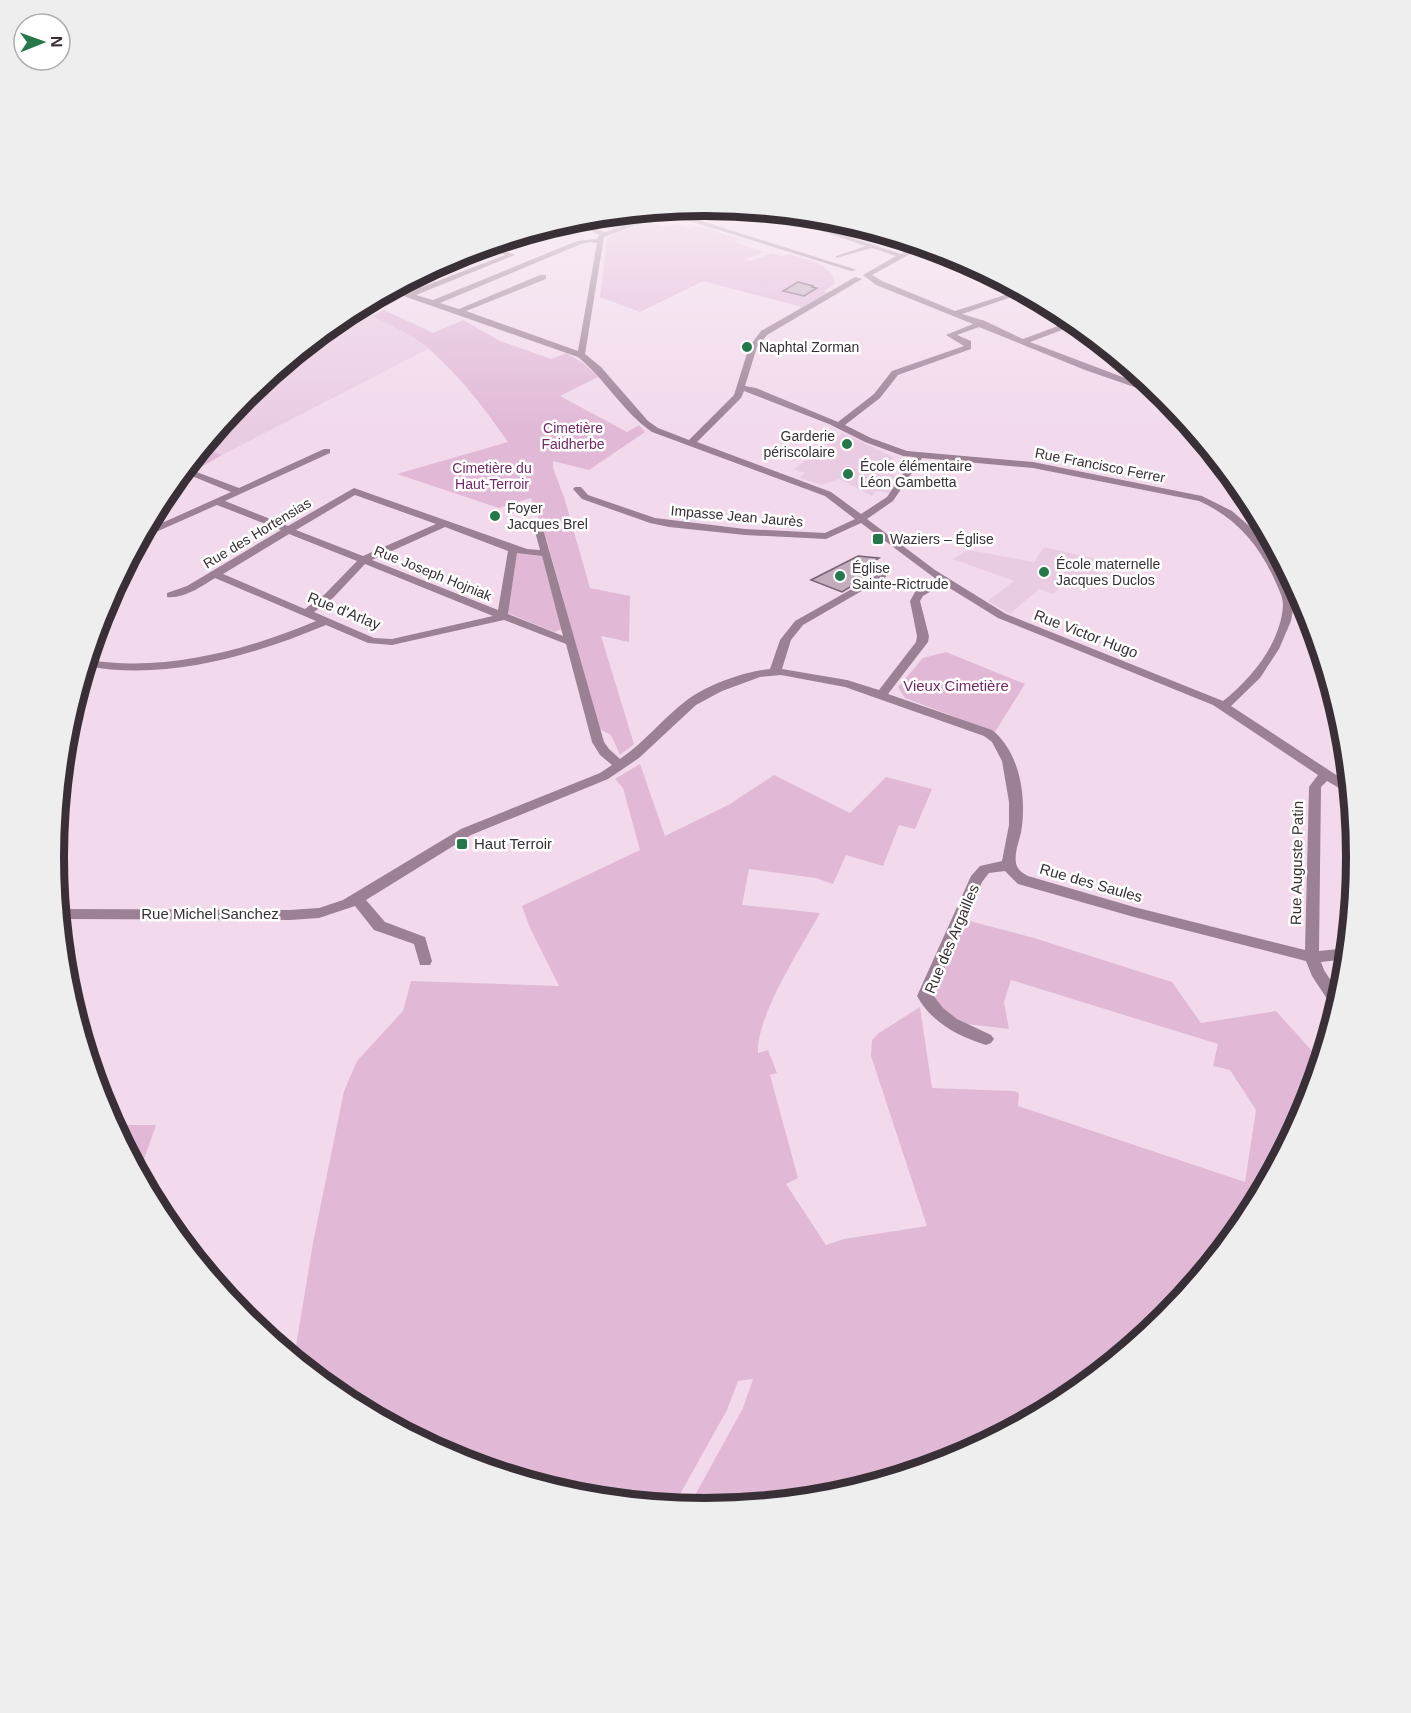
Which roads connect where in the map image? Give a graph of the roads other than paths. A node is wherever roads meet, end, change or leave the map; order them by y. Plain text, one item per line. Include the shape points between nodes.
1 (480, 267) edge
2 (521, 267) edge
3 (596, 267) edge
4 (835, 267) edge
5 (837, 267) edge
6 (882, 267) edge
7 (861, 275) junction
8 (457, 276) junction
9 (543, 277) dead end
10 (480, 283) junction
11 (507, 292) junction
12 (402, 293) edge
13 (1013, 294) edge
14 (409, 295) junction
15 (433, 303) junction
16 (460, 311) junction
17 (957, 313) junction
18 (982, 323) junction
19 (1065, 326) edge
20 (1025, 341) junction
21 (580, 355) junction
22 (740, 388) junction
23 (1143, 388) edge
24 (839, 425) junction
25 (691, 443) junction
26 (327, 451) dead end
27 (919, 456) junction
28 (192, 473) edge
29 (578, 489) dead end
30 (240, 492) junction
31 (218, 502) junction
32 (862, 519) junction
33 (444, 524) junction
34 (538, 524) dead end
35 (156, 526) edge
36 (287, 531) junction
37 (513, 549) junction
38 (545, 553) junction
39 (362, 561) junction
40 (215, 574) junction
41 (882, 575) dead end
42 (942, 580) junction
43 (171, 594) dead end
44 (306, 613) junction
45 (502, 617) junction
46 (326, 621) junction
47 (569, 642) junction
48 (95, 664) edge
49 (775, 672) junction
50 (881, 695) junction
51 (1224, 706) junction
52 (621, 766) junction
53 (1326, 775) junction
54 (1342, 786) edge
55 (1010, 865) junction
56 (358, 899) junction
57 (68, 914) edge
58 (1339, 954) edge
59 (1312, 957) junction
60 (425, 961) dead end
61 (1331, 994) edge
62 (986, 1039) dead end

1 - 8 street
2 - 10 street
3 - 21 street
4 - 7 street via 842,275
5 - 7 street
6 - 7 street
7 - 17 street
7 - 22 street via 764,333 753,347
8 - 10 street
8 - 14 street
9 - 11 street
10 - 11 street
10 - 15 street
11 - 16 street
12 - 14 street, Rue Victor Hugo
13 - 17 street
14 - 15 street, Rue Victor Hugo
15 - 16 street, Rue Victor Hugo
16 - 21 street, Rue Victor Hugo
17 - 18 street
18 - 20 street
18 - 24 street via 950,335 968,343 968,347 895,373 877,396
19 - 20 street
20 - 23 street
21 - 25 street, Rue Victor Hugo via 603,374 647,425
22 - 24 street, Rue Francisco Ferrer
22 - 25 street via 736,398
24 - 27 street, Rue Francisco Ferrer via 884,447
25 - 32 street, Rue Victor Hugo via 822,491
26 - 30 street
27 - 32 street via 896,493
27 - 51 street, Rue Francisco Ferrer via 1033,465 1202,499 1218,506 1271,559 1288,607 1268,659
28 - 30 street
29 - 32 street, Impasse Jean Jaurès via 585,497 656,522 745,532 830,536
30 - 31 street
31 - 35 street
31 - 36 street, Rue Joseph Hojniak
32 - 42 street, Rue Victor Hugo
33 - 36 street, Rue des Hortensias via 354,491
33 - 37 street
33 - 39 street
34 - 38 street
36 - 39 street, Rue Joseph Hojniak
36 - 40 street, Rue des Hortensias
37 - 38 street
37 - 45 street
38 - 47 street
39 - 44 street via 329,596
39 - 45 street, Rue Joseph Hojniak
40 - 43 street, Rue des Hortensias
40 - 44 street, Rue d'Arlay
41 - 49 street via 799,622 786,640
42 - 50 street via 917,596 922,642
42 - 51 street, Rue Victor Hugo via 1015,623
44 - 46 street, Rue d'Arlay
45 - 46 street, Rue d'Arlay via 386,642
45 - 47 street, Rue Joseph Hojniak
46 - 48 street via 272,643 173,665 128,668
47 - 52 street via 598,742
49 - 50 street via 840,682
49 - 52 street, Rue Michel Sanchez via 725,685 698,698
50 - 55 street via 997,739 1016,796
51 - 53 street, Rue Victor Hugo
52 - 56 street, Rue Michel Sanchez via 588,784 466,832
53 - 54 street, Rue Victor Hugo
53 - 59 street, Rue Auguste Patin via 1315,788
55 - 59 street, Rue des Saules via 1018,877 1028,882
55 - 62 street, Rue des Argailles via 985,869 976,880 925,996 948,1023
56 - 57 street, Rue Michel Sanchez via 338,909 305,914
56 - 60 street via 377,926 420,941
58 - 59 street
59 - 61 street

